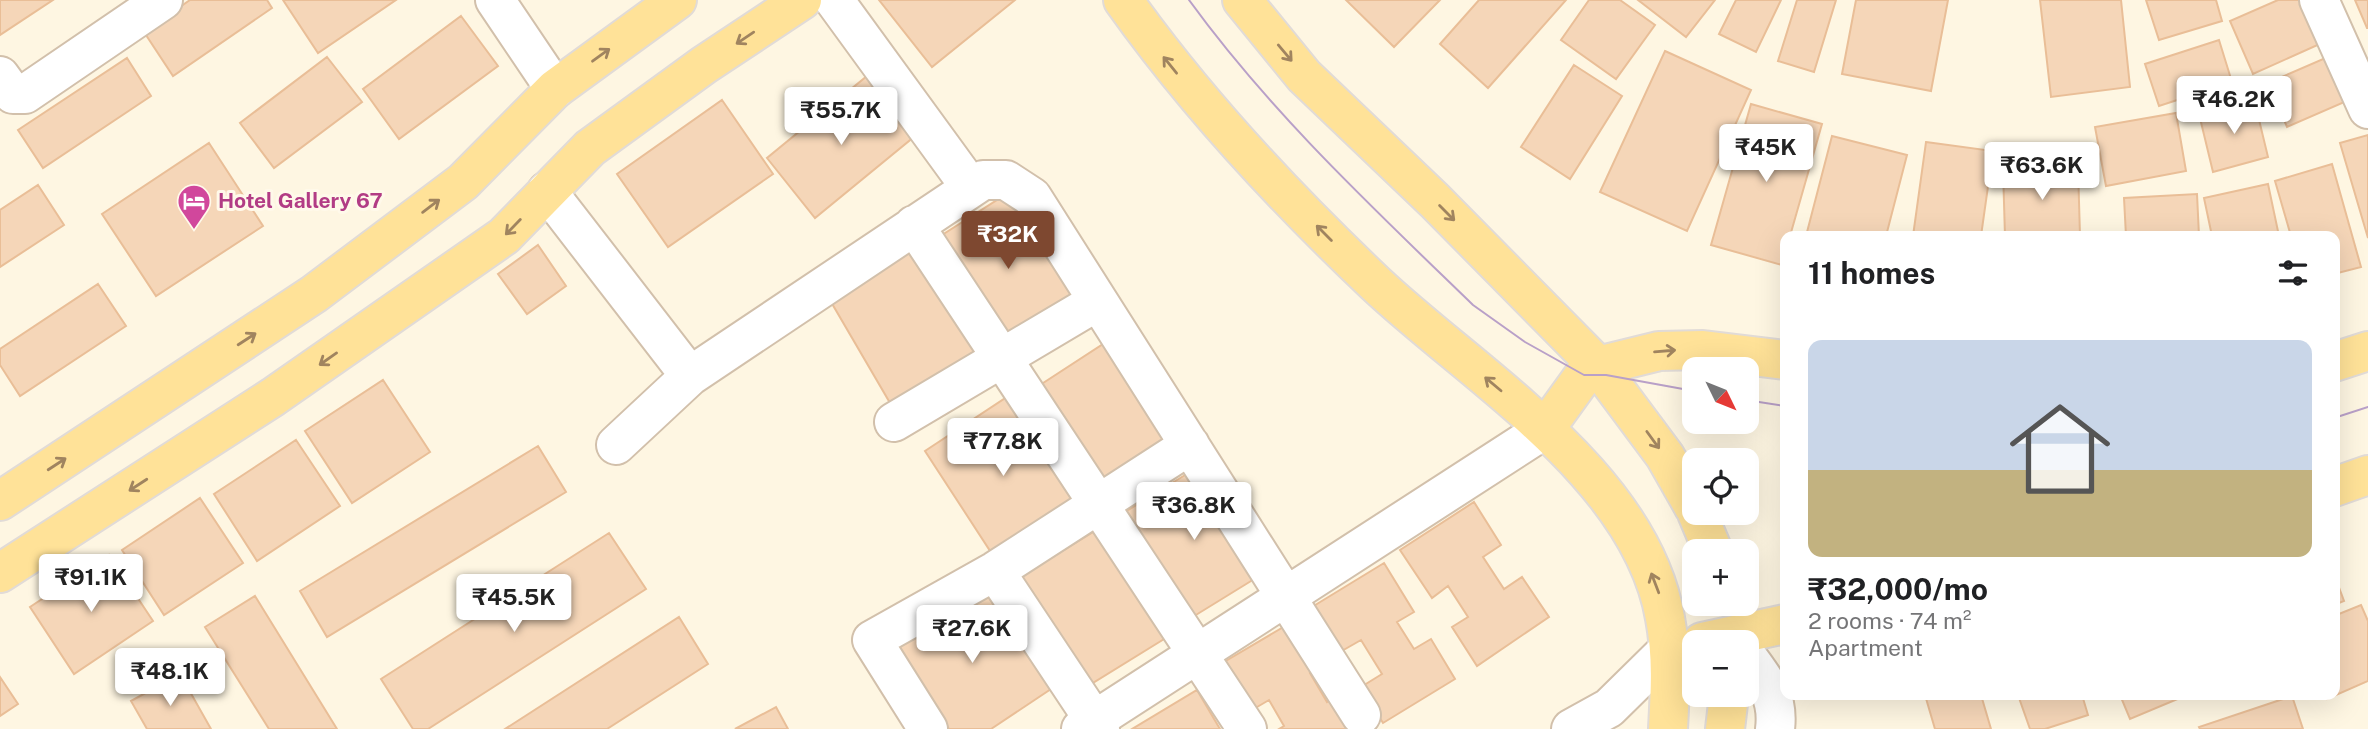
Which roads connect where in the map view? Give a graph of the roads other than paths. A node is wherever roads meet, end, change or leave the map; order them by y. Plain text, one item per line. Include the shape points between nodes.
1 (163, 0) edge
2 (495, 0) edge
3 (677, 0) edge
4 (802, 0) edge
5 (834, 0) edge
6 (1123, 0) edge
7 (1242, 0) edge
8 (2319, 0) edge
9 (0, 76) edge
10 (555, 89) junction
11 (2368, 109) edge
12 (971, 188) junction
13 (547, 191) junction
14 (914, 225) junction
15 (1098, 301) junction
16 (2368, 351) edge
17 (1002, 358) junction
18 (1780, 359) edge
19 (2340, 360) edge
20 (1598, 366) junction
21 (690, 376) junction
22 (894, 422) dead end
23 (1545, 429) junction
24 (616, 445) dead end
25 (1190, 445) junction
26 (2368, 475) edge
27 (2340, 485) edge
28 (1682, 486) edge
29 (1, 499) edge
30 (1099, 504) junction
31 (995, 571) junction
32 (0, 573) edge
33 (1288, 597) junction
34 (1780, 625) edge
35 (1697, 630) edge
36 (1758, 630) edge
37 (1199, 655) junction
38 (1682, 665) edge
39 (1759, 677) edge
40 (1682, 704) edge
41 (1728, 707) edge
42 (1361, 715) dead end
43 (1607, 718) edge
44 (1092, 726) edge
45 (928, 729) edge
46 (1247, 729) edge
47 (1571, 729) edge
48 (1668, 729) edge
49 (1725, 729) edge
50 (1775, 729) edge

1 - 9 street via 25,94 13,94
2 - 10 street
10 -> 3 main road
4 -> 13 main road via 590,148
5 - 12 street
23 -> 6 main road via 1403,309 1295,205 1204,108
7 -> 20 main road via 1333,105
8 - 11 street
29 -> 10 main road via 314,294 463,182
12 - 14 street
12 - 15 street via 983,180 1006,180 1032,197
13 - 21 street
13 -> 32 main road via 504,236 273,397
14 - 17 street
14 - 21 street
15 - 17 street
15 - 25 street
16 - 19 main road
17 - 22 street
17 - 30 street
20 -> 18 main road via 1659,351 1703,349
20 - 23 main road via 1584,375
20 -> 28 main road
21 - 24 street
23 - 33 street
35 -> 23 main road via 1665,616 1641,550 1616,508
25 - 30 street
25 - 33 street
26 - 27 main road
30 - 31 street
30 - 37 street
31 - 44 street
31 - 45 street via 872,640
33 - 37 street
33 - 42 street
34 - 36 main road
37 - 44 street
37 - 46 street
38 - 43 street
39 - 50 street via 1771,688 1777,712
40 - 48 main road
41 - 49 main road
43 - 47 street

